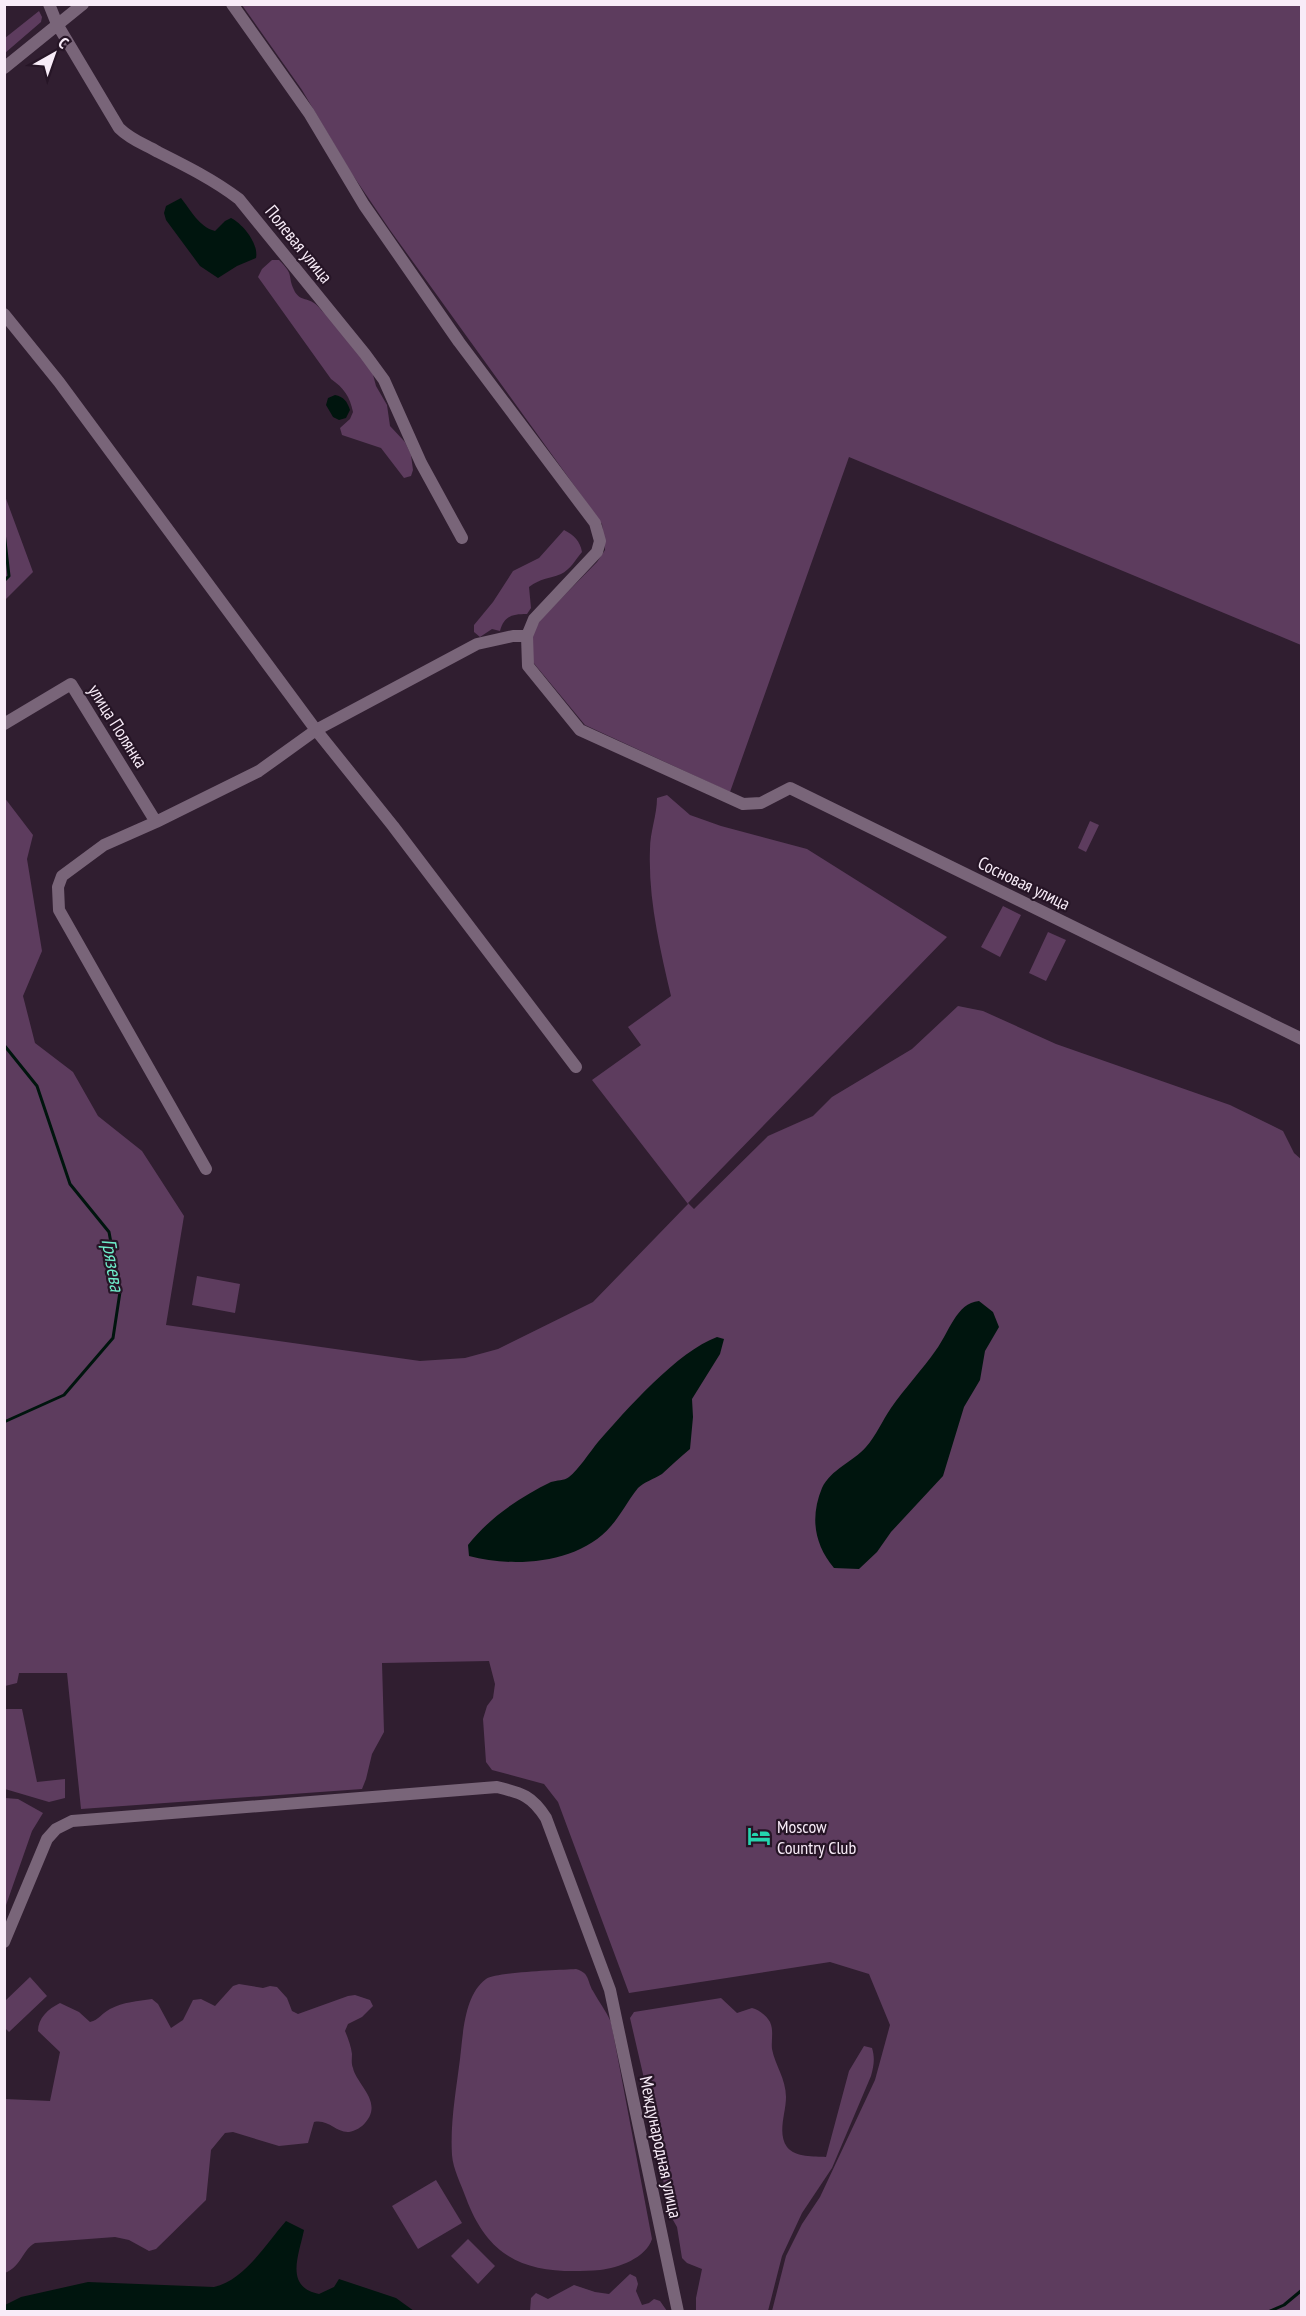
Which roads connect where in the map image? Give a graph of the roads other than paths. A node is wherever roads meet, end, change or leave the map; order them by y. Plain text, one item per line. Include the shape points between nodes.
1 (49, 4) edge
2 (83, 4) edge
3 (232, 4) edge
4 (57, 24) junction
5 (4, 68) edge
6 (4, 314) edge
7 (462, 538) dead end
8 (527, 636) junction
9 (4, 724) edge
10 (316, 730) junction
11 (156, 822) junction
12 (1302, 1039) edge
13 (576, 1067) dead end
14 (206, 1169) dead end
15 (4, 1942) edge
16 (678, 2312) edge

1 - 4 street, Полевая улица
2 - 4 street
3 - 8 street via 309,113 364,205 445,322 595,523 600,541 597,552 534,619
4 - 5 street
4 - 7 street, Полевая улица via 130,140 219,184 239,199 365,354 384,380 421,463
6 - 10 street via 59,382
8 - 10 street via 477,644
8 - 12 street, Сосновая улица via 528,666 580,730 743,804 761,803 790,788
9 - 11 street, улица Полянка via 71,684
10 - 11 street via 259,771
10 - 13 street via 401,835
11 - 14 street via 104,845 62,876 59,909
15 - 16 street, Международная улица via 47,1839 72,1821 498,1787 524,1793 546,1818 610,1990

